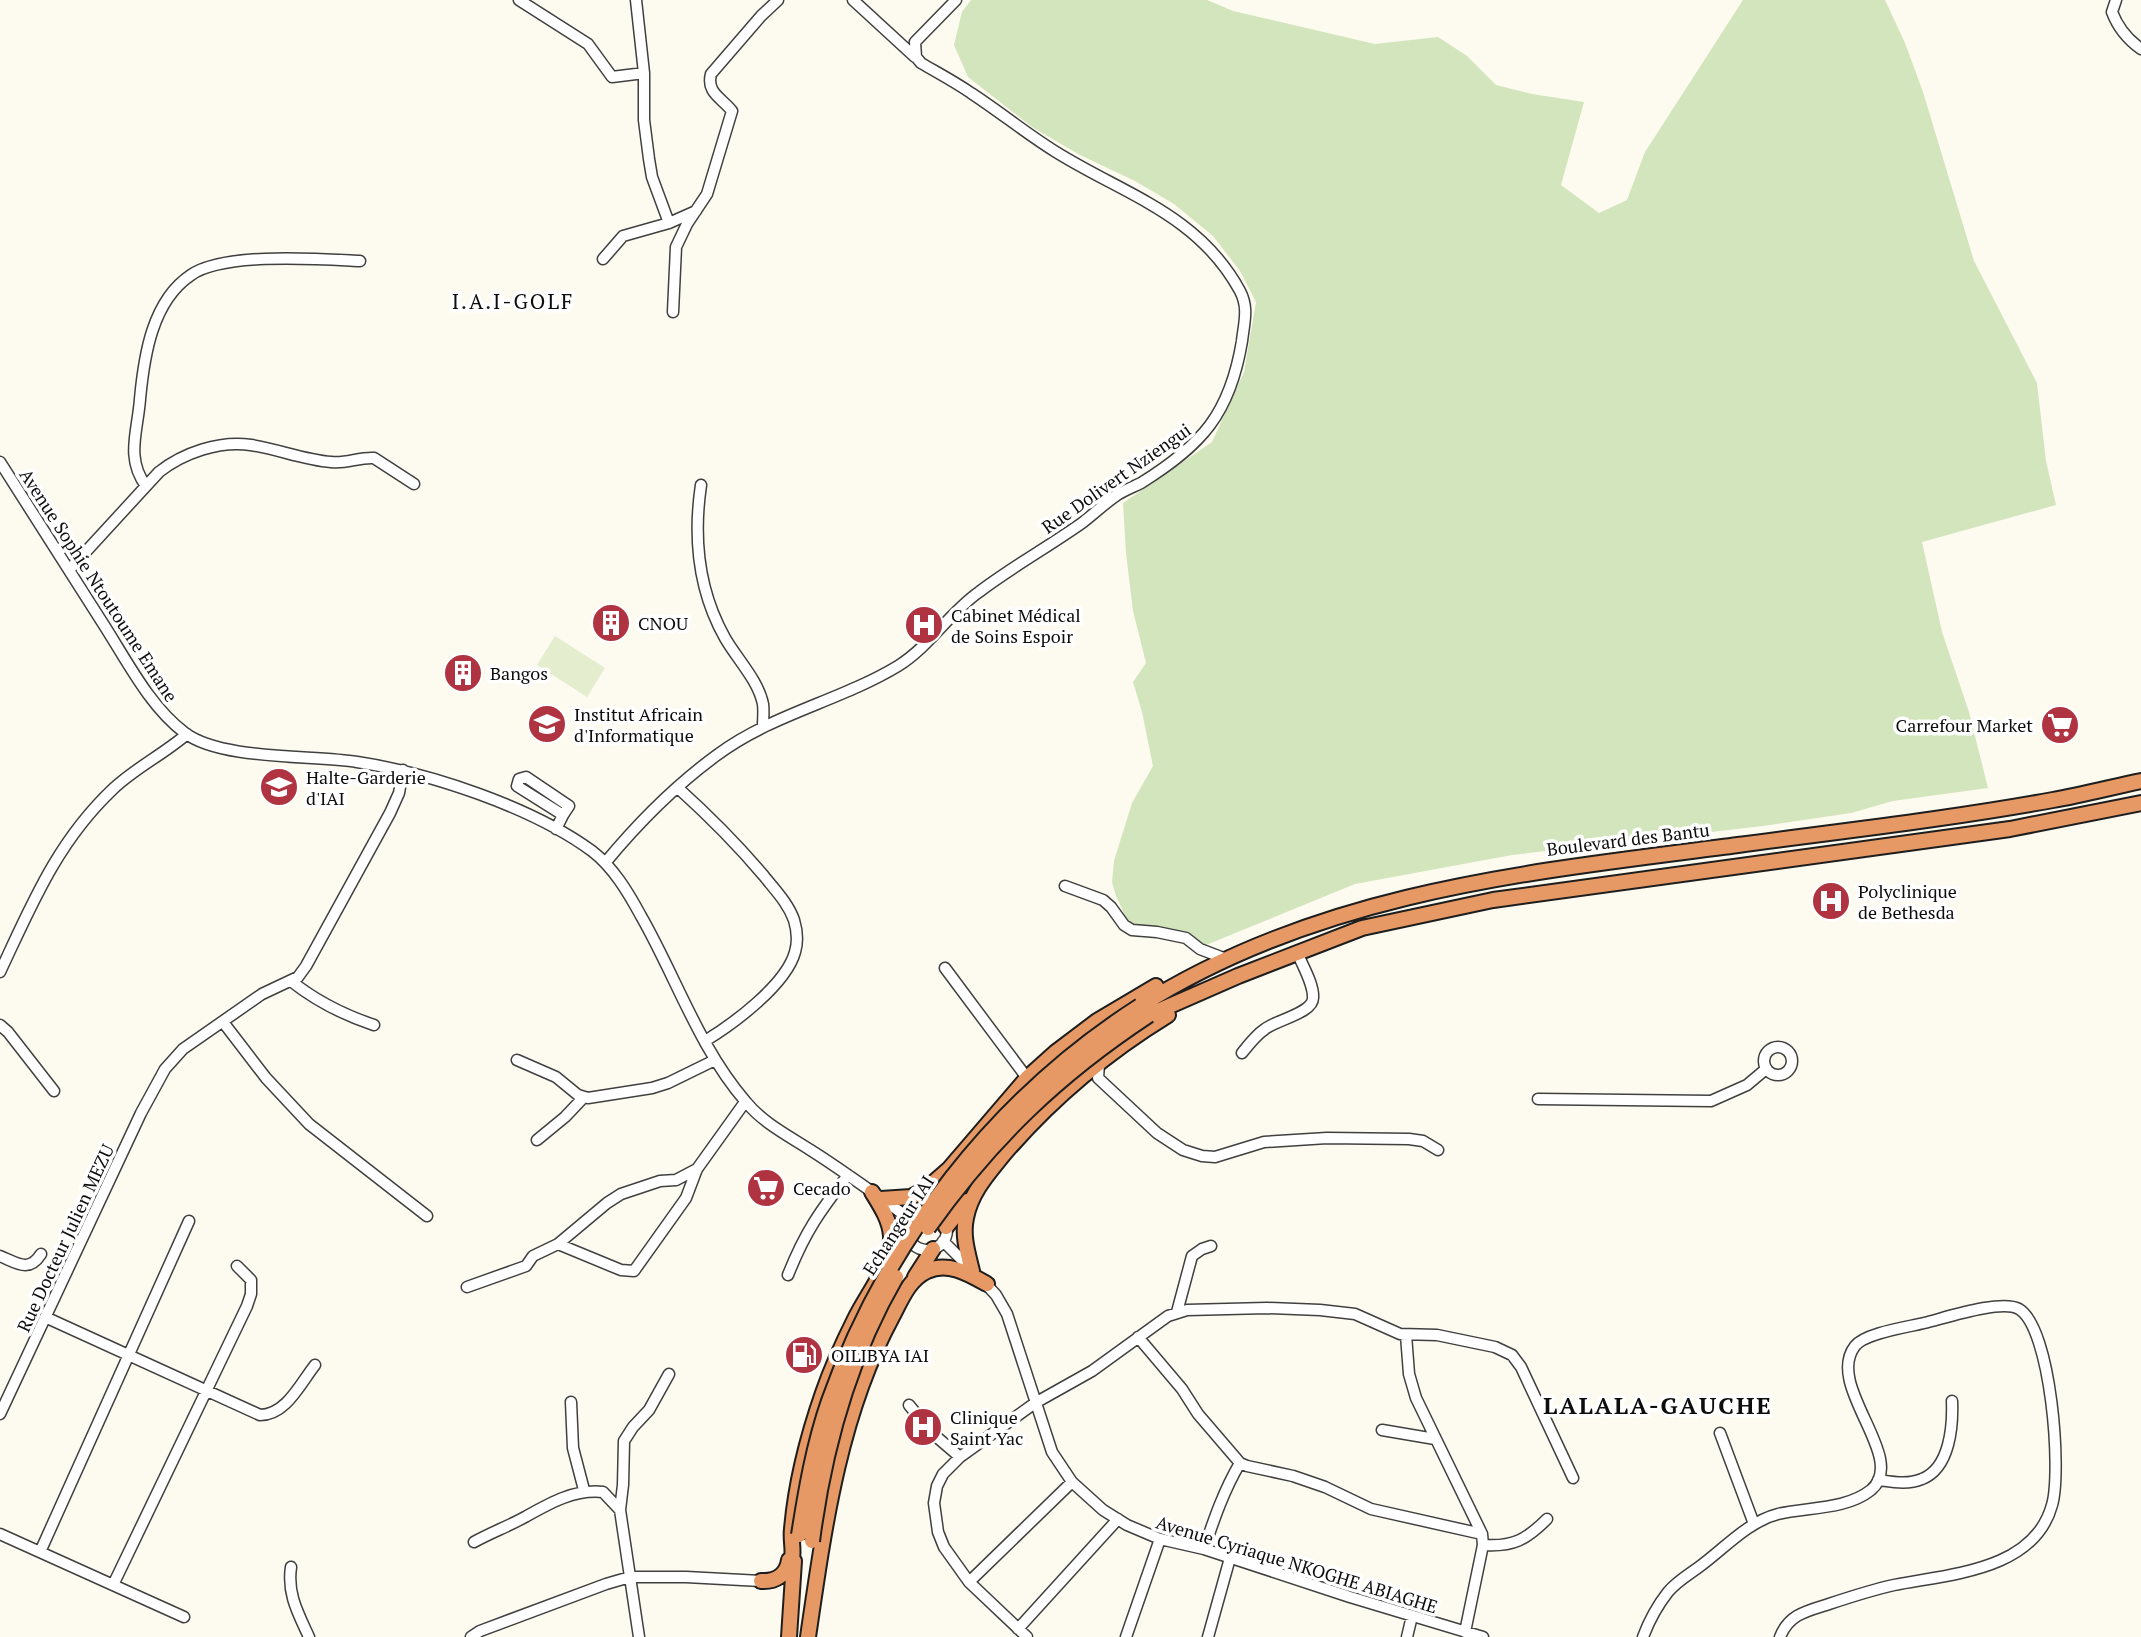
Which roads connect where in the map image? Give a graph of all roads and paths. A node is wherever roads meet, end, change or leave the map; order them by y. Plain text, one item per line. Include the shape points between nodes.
1 (519, 0) edge
2 (636, 0) edge
3 (778, 0) edge
4 (853, 0) edge
5 (956, 0) edge
6 (2116, 0) edge
7 (2141, 49) edge
8 (916, 57) junction
9 (644, 73) junction
10 (696, 210) junction
11 (669, 223) junction
12 (603, 259) dead end
13 (359, 261) dead end
14 (673, 312) dead end
15 (0, 462) edge
16 (414, 484) dead end
17 (701, 485) dead end
18 (146, 486) junction
19 (69, 570) junction
20 (763, 726) junction
21 (187, 734) junction
22 (403, 770) junction
23 (2141, 781) edge
24 (678, 788) junction
25 (2141, 803) edge
26 (563, 815) junction
27 (556, 829) junction
28 (606, 863) junction
29 (1065, 886) dead end
30 (1297, 952) junction
31 (1226, 959) junction
32 (945, 968) dead end
33 (0, 972) edge
34 (1238, 976) junction
35 (291, 981) junction
36 (1145, 1011) junction
37 (223, 1022) junction
38 (0, 1025) edge
39 (374, 1025) dead end
40 (705, 1041) junction
41 (1242, 1053) dead end
42 (517, 1060) dead end
43 (715, 1060) junction
44 (1099, 1063) junction
45 (1766, 1069) dead end
46 (1027, 1079) junction
47 (54, 1091) dead end
48 (583, 1098) junction
49 (1538, 1099) dead end
50 (745, 1102) junction
51 (537, 1140) dead end
52 (1438, 1150) dead end
53 (949, 1168) junction
54 (697, 1169) junction
55 (848, 1175) junction
56 (977, 1189) junction
57 (876, 1196) junction
58 (427, 1216) dead end
59 (189, 1221) dead end
60 (912, 1221) junction
61 (941, 1239) junction
62 (558, 1244) junction
63 (1211, 1246) dead end
64 (41, 1254) dead end
65 (0, 1255) edge
66 (237, 1266) dead end
67 (968, 1267) junction
68 (881, 1272) junction
69 (788, 1275) dead end
70 (913, 1281) junction
71 (987, 1284) junction
72 (467, 1287) dead end
73 (1177, 1312) junction
74 (45, 1317) junction
75 (1406, 1335) junction
76 (1138, 1337) junction
77 (128, 1355) junction
78 (315, 1365) dead end
79 (669, 1374) dead end
80 (205, 1391) junction
81 (1952, 1401) dead end
82 (571, 1402) dead end
83 (1035, 1403) junction
84 (909, 1405) dead end
85 (0, 1414) edge
86 (1382, 1430) dead end
87 (1720, 1433) dead end
88 (1435, 1439) junction
89 (960, 1457) junction
90 (1240, 1463) junction
91 (1573, 1478) dead end
92 (1878, 1480) junction
93 (1072, 1482) junction
94 (584, 1490) junction
95 (620, 1510) junction
96 (1118, 1519) junction
97 (1547, 1519) dead end
98 (1754, 1524) junction
99 (0, 1534) edge
100 (801, 1537) junction
101 (1160, 1539) junction
102 (1483, 1540) junction
103 (474, 1542) dead end
104 (1203, 1549) junction
105 (40, 1552) junction
106 (1230, 1558) junction
107 (791, 1564) junction
108 (291, 1567) dead end
109 (630, 1577) junction
110 (761, 1581) joint
111 (969, 1582) junction
112 (113, 1585) junction
113 (184, 1616) dead end
114 (1412, 1616) junction
115 (1018, 1629) junction
116 (1465, 1632) junction
117 (309, 1637) edge
118 (471, 1637) edge
119 (639, 1637) edge
120 (789, 1637) edge
121 (807, 1637) edge
122 (1027, 1637) edge
123 (1126, 1637) edge
124 (1208, 1637) edge
125 (1407, 1637) edge
126 (1483, 1637) edge
127 (1643, 1637) edge
128 (1780, 1637) edge

1 - 9 street via 587,44 612,77
2 - 9 street
3 - 10 street via 711,74 712,90 732,111 710,186
4 - 8 street, Rue Dolivert Nziengui
5 - 8 street via 915,42
6 - 7 street via 2112,12 2117,25
8 - 20 street, Rue Dolivert Nziengui via 1059,154 1163,209 1201,239 1233,279 1247,309 1240,352 1225,400 1204,436 1186,452 1116,495 976,594 901,664
9 - 11 street via 649,159
10 - 11 street
10 - 14 street via 676,247
11 - 12 street via 623,236
13 - 18 street via 270,259 210,266 175,289 154,325 142,379 134,459
15 - 19 street, Avenue Sophie Ntoutoume Emane
16 - 18 street via 374,458 329,462 239,444 173,461
17 - 20 street via 696,517 701,577 723,635 755,684 763,705
18 - 19 street
19 - 21 street, Avenue Sophie Ntoutoume Emane via 150,694
20 - 24 street, Rue Dolivert Nziengui via 719,753
21 - 22 street, Avenue Sophie Ntoutoume Emane via 235,750
21 - 33 street via 115,788 64,846 40,885
22 - 27 street, Avenue Sophie Ntoutoume Emane via 482,796
22 - 35 street via 399,793 341,905 306,967
23 - 31 highway, Boulevard des Bantu via 2039,802 1533,871 1340,914
24 - 28 street, Rue Dolivert Nziengui
24 - 40 street via 717,823 773,887 787,905 797,933 795,953 775,983
25 - 30 highway via 2010,829 1493,900 1362,928
26 - 26 street via 517,786 519,779 526,777 569,806
26 - 27 street
27 - 28 street, Avenue Sophie Ntoutoume Emane
28 - 40 street, Avenue Sophie Ntoutoume Emane via 652,935
29 - 31 street via 1108,903 1132,930 1186,937 1200,949
30 - 34 highway
30 - 41 street via 1313,1003 1267,1027
31 - 36 highway, Boulevard des Bantu via 1167,990
31 - 46 highway via 1181,973 1134,998 1081,1032
32 - 46 street
34 - 36 highway
34 - 44 highway via 1144,1030
35 - 37 street, Rue Docteur Julien MEZU via 262,994
35 - 39 street via 331,1007
36 - 100 highway, Echangeur IAI, bridge via 1080,1048 1033,1087 951,1178 899,1254 865,1316 830,1400 810,1472
37 - 58 street via 260,1072 309,1124
37 - 74 street, Rue Docteur Julien MEZU via 183,1049 164,1069
38 - 47 street
40 - 43 street, Avenue Sophie Ntoutoume Emane
42 - 48 street via 556,1077
43 - 48 street via 660,1086
43 - 50 street, Avenue Sophie Ntoutoume Emane
44 - 52 street via 1098,1078 1108,1088 1157,1133 1192,1154 1215,1157 1264,1142 1327,1138 1409,1139
44 - 56 highway via 1049,1106
45 - 49 street via 1746,1085 1711,1101
46 - 53 highway
48 - 51 street
50 - 54 street
50 - 55 street, Avenue Sophie Ntoutoume Emane
53 - 57 highway via 918,1194 901,1199
53 - 60 highway
54 - 62 street via 676,1180 621,1194
54 - 62 street via 686,1198 634,1271
55 - 57 street, Avenue Sophie Ntoutoume Emane
55 - 69 street via 818,1213
56 - 61 highway
56 - 67 highway via 965,1224
57 - 60 street, Avenue Sophie Ntoutoume Emane
57 - 68 highway via 891,1232
59 - 77 street
60 - 61 street via 935,1213 943,1220
60 - 61 street via 911,1243 916,1247 926,1250
60 - 68 highway
61 - 67 street, Avenue Cyriaque NKOGHE ABIAGHE
61 - 70 highway
62 - 72 street via 533,1256 526,1266
63 - 73 street via 1192,1256
64 - 65 street via 30,1265
66 - 80 street via 251,1280 251,1294
67 - 71 street, Avenue Cyriaque NKOGHE ABIAGHE
68 - 100 highway via 841,1346 824,1389 802,1465
70 - 71 highway via 925,1271 945,1268
70 - 121 highway via 876,1349 850,1422 821,1548
71 - 83 street, Avenue Cyriaque NKOGHE ABIAGHE via 1007,1314
73 - 75 street via 1320,1310 1354,1314
73 - 76 street
74 - 77 street
74 - 85 street, Rue Docteur Julien MEZU
75 - 88 street via 1411,1384
75 - 91 street via 1437,1335 1496,1347 1512,1355
76 - 83 street via 1092,1371
76 - 90 street
77 - 80 street
77 - 105 street
78 - 80 street via 290,1399 270,1415
79 - 95 street via 624,1441
80 - 112 street
81 - 92 street via 1950,1437 1937,1468 1915,1482
82 - 94 street via 573,1448
83 - 89 street
83 - 93 street, Avenue Cyriaque NKOGHE ABIAGHE via 1052,1452
84 - 89 street
86 - 88 street
87 - 98 street
88 - 102 street
89 - 111 street via 943,1474 934,1503 937,1532
90 - 102 street via 1325,1487 1371,1509
90 - 104 street
92 - 98 street via 1872,1489 1851,1500 1783,1513
92 - 128 street via 1878,1451 1849,1373 1854,1347 1888,1331 1952,1316 2003,1306 2018,1309 2030,1320 2038,1340 2056,1436 2054,1496 2040,1530 2024,1548 2003,1560 1867,1592 1795,1615
93 - 96 street, Avenue Cyriaque NKOGHE ABIAGHE
93 - 111 street
94 - 95 street via 603,1492
94 - 103 street
95 - 109 street
96 - 101 street, Avenue Cyriaque NKOGHE ABIAGHE
96 - 115 street
97 - 102 street via 1513,1545
98 - 127 street via 1676,1583
99 - 105 street
100 - 107 highway
100 - 121 highway
101 - 104 street, Avenue Cyriaque NKOGHE ABIAGHE
101 - 123 street
102 - 116 street
104 - 106 street, Avenue Cyriaque NKOGHE ABIAGHE
105 - 112 street
106 - 114 street, Avenue Cyriaque NKOGHE ABIAGHE
106 - 124 street
107 - 110 highway via 773,1580
107 - 120 highway
108 - 117 street via 290,1593
109 - 110 street
109 - 118 street
109 - 119 street
111 - 115 street
112 - 113 street
114 - 116 street, Avenue Cyriaque NKOGHE ABIAGHE
114 - 125 street
115 - 122 street
116 - 126 street, Avenue Cyriaque NKOGHE ABIAGHE

